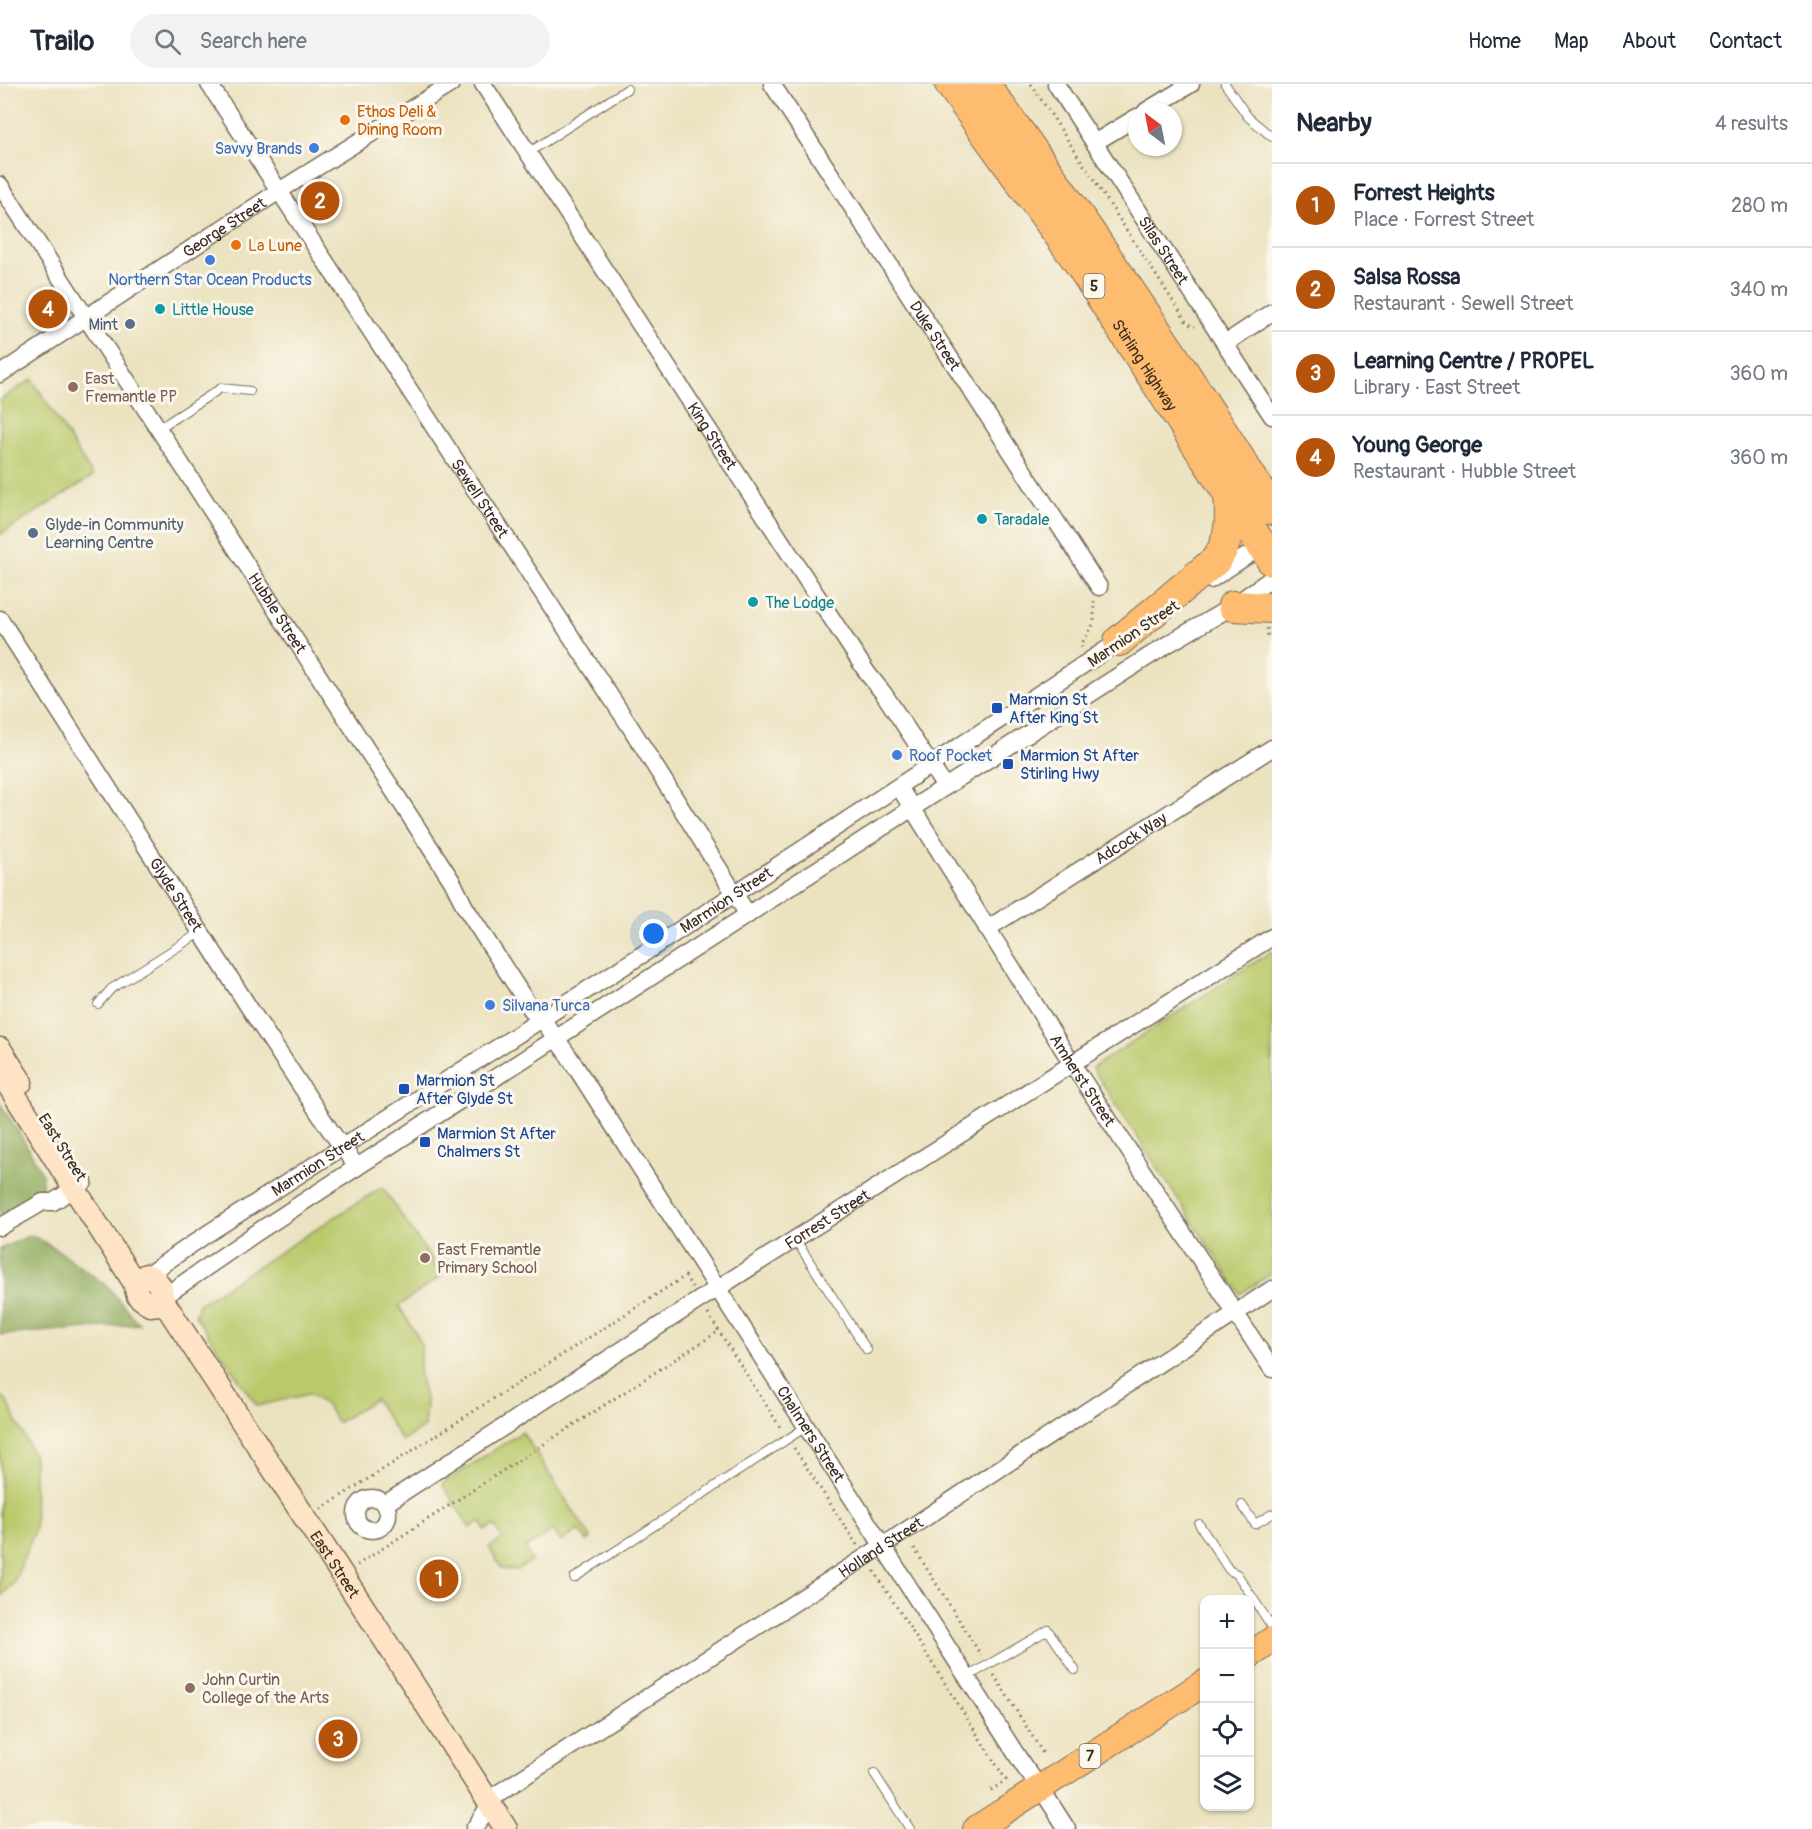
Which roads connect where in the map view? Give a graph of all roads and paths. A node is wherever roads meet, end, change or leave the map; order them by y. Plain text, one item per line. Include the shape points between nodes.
1 (209, 84) edge
2 (451, 84) edge
3 (483, 84) edge
4 (772, 84) edge
5 (950, 84) edge
6 (984, 84) edge
7 (1031, 84) edge
8 (1056, 84) edge
9 (1191, 84) edge
10 (1225, 84) edge
11 (627, 89) dead end
12 (1161, 102) edge
13 (1128, 122) edge
14 (1272, 138) edge
15 (1094, 143) junction
16 (528, 153) junction
17 (0, 185) edge
18 (279, 191) junction
19 (1139, 304) junction
20 (1272, 312) edge
21 (85, 317) junction
22 (1209, 317) junction
23 (1226, 343) junction
24 (0, 374) edge
25 (250, 391) dead end
26 (1272, 416) edge
27 (158, 429) junction
28 (1272, 484) edge
29 (1229, 495) junction
30 (1272, 510) edge
31 (1269, 549) edge
32 (1272, 578) edge
33 (1098, 587) dead end
34 (1233, 606) junction
35 (1272, 608) edge
36 (0, 620) edge
37 (1119, 641) junction
38 (1272, 747) edge
39 (931, 766) junction
40 (899, 787) junction
41 (945, 787) junction
42 (913, 808) junction
43 (734, 894) junction
44 (748, 915) junction
45 (987, 929) junction
46 (201, 932) junction
47 (1272, 937) edge
48 (98, 1004) dead end
49 (542, 1019) junction
50 (556, 1039) junction
51 (0, 1049) edge
52 (1071, 1062) junction
53 (0, 1072) edge
54 (344, 1147) junction
55 (357, 1167) junction
56 (76, 1181) junction
57 (0, 1227) edge
58 (795, 1239) junction
59 (701, 1265) junction
60 (685, 1276) junction
61 (143, 1277) junction
62 (717, 1289) junction
63 (1272, 1289) edge
64 (694, 1292) dead end
65 (159, 1301) junction
66 (1236, 1314) junction
67 (719, 1331) dead end
68 (867, 1350) dead end
69 (1272, 1369) edge
70 (806, 1427) junction
71 (385, 1504) dead end
72 (1242, 1505) dead end
73 (1272, 1514) edge
74 (325, 1518) dead end
75 (1199, 1524) dead end
76 (884, 1545) junction
77 (914, 1548) dead end
78 (356, 1565) dead end
79 (574, 1578) dead end
80 (1272, 1627) edge
81 (1272, 1640) edge
82 (1254, 1652) edge
83 (987, 1665) junction
84 (1075, 1670) dead end
85 (968, 1677) junction
86 (1200, 1686) edge
87 (1044, 1755) dead end
88 (874, 1773) dead end
89 (1013, 1776) dead end
90 (1006, 1780) dead end
91 (1040, 1787) junction
92 (485, 1820) edge
93 (506, 1829) edge
94 (910, 1829) edge
95 (976, 1829) edge
96 (1067, 1829) edge

1 - 18 street, Sewell Street
2 - 18 street, George Street
3 - 16 street, King Street
4 - 33 street, Duke Street
5 - 29 highway, Stirling Highway / 5 via 1079,263
6 - 19 highway, Stirling Highway / 5
7 - 22 path via 1186,321 1193,327
8 - 15 street, Silas Street
9 - 12 street
10 - 14 lane via 1248,117
11 - 16 lane
13 - 15 street
15 - 22 street, Silas Street
16 - 39 street, King Street
17 - 21 street, Hubble Street
18 - 21 street, George Street
18 - 43 street, Sewell Street via 631,728
19 - 28 highway via 1162,325
19 - 30 highway, Stirling Highway / 5
20 - 23 street
21 - 24 street, George Street
21 - 27 street, Hubble Street
22 - 23 street, Silas Street
23 - 26 street, Silas Street
25 - 27 lane via 221,388
27 - 49 street, Hubble Street via 533,1012
29 - 31 highway, Stirling Highway / 5
29 - 37 highway via 1229,537 1216,560
31 - 37 street, Marmion Street
32 - 34 street, Marmion Street
34 - 35 highway
34 - 41 street, Marmion Street
36 - 46 street, Glyde Street
37 - 39 street, Marmion Street
38 - 45 street, Adcock Way
39 - 40 street, Marmion Street
39 - 41 street, King Street
40 - 42 street, Amherst Street
40 - 43 street, Marmion Street
41 - 42 street, Marmion Street
42 - 44 street, Marmion Street
42 - 45 street, Amherst Street
43 - 44 street, Sewell Street
43 - 49 street, Marmion Street
44 - 50 street, Marmion Street
45 - 52 street, Amherst Street
46 - 48 lane via 111,989
46 - 54 street, Glyde Street
47 - 52 street, Forrest Street
49 - 50 street, Hubble Street
49 - 54 street, Marmion Street
50 - 55 street, Marmion Street
50 - 59 street, Chalmers Street
51 - 56 street, East Street
52 - 58 street, Forrest Street
52 - 66 street, Amherst Street
53 - 56 street, East Street
54 - 55 street, Glyde Street
54 - 61 street, Marmion Street
55 - 65 street, Marmion Street
56 - 57 street via 48,1194 43,1202
56 - 61 street, East Street
58 - 62 street, Forrest Street
58 - 68 lane
59 - 60 path
59 - 62 street, Chalmers Street
60 - 64 path
60 - 74 path via 320,1510
61 - 65 street, East Street via 138,1296 145,1303
62 - 70 street, Chalmers Street
62 - 71 street, Forrest Street
63 - 66 street, Holland Street
65 - 92 street, East Street
66 - 69 street, Amherst Street
66 - 76 street, Holland Street
67 - 78 path
70 - 76 street, Chalmers Street
70 - 79 lane
72 - 73 lane via 1255,1524
75 - 80 lane
76 - 85 street, Chalmers Street
76 - 92 street, Holland Street via 497,1794
77 - 83 path
81 - 82 main road
83 - 84 lane via 1048,1630
83 - 85 lane
83 - 87 path
85 - 91 street, Chalmers Street
86 - 91 main road, 7
88 - 94 lane
89 - 90 path
91 - 95 main road, 7
91 - 96 street, Chalmers Street
92 - 93 street, East Street

